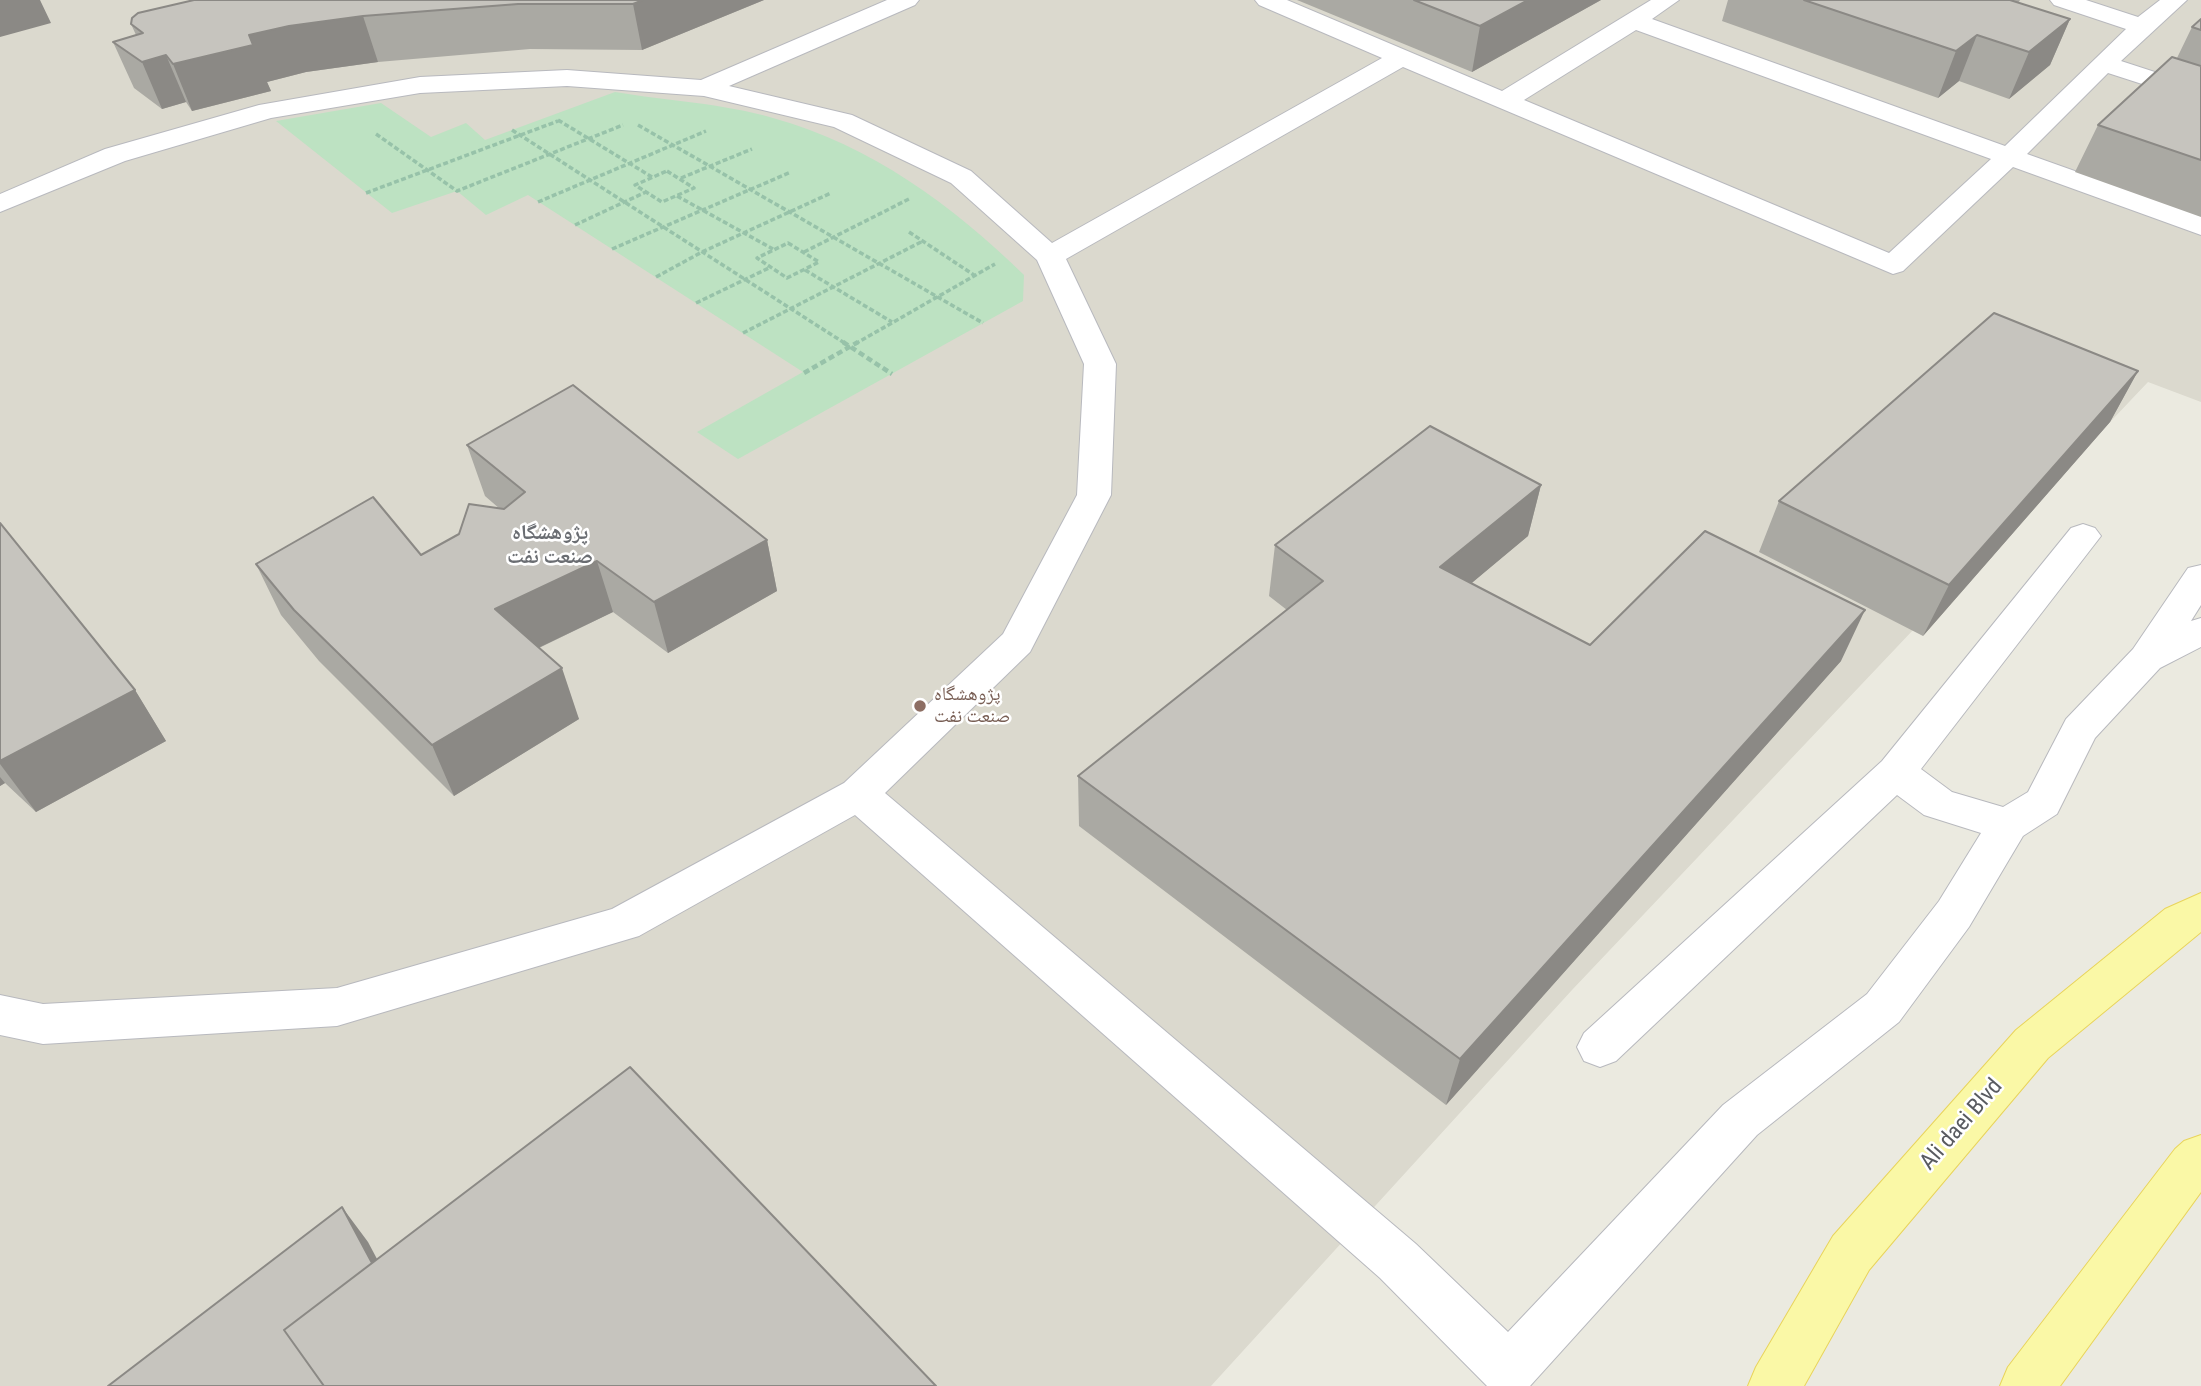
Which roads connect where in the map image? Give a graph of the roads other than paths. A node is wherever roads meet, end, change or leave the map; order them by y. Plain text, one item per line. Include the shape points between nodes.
1 (906, 0) edge
2 (1267, 0) edge
3 (1667, 0) edge
4 (2062, 0) edge
5 (2175, 0) edge
6 (1634, 21) junction
7 (2142, 26) junction
8 (1401, 58) junction
9 (2105, 64) junction
10 (705, 88) junction
11 (2201, 95) edge
12 (1504, 101) junction
13 (2010, 156) junction
14 (0, 204) edge
15 (2201, 226) edge
16 (1050, 256) junction
17 (2083, 536) dead end
18 (2201, 577) edge
19 (2201, 631) edge
20 (2147, 658) junction
21 (1896, 772) junction
22 (858, 794) junction
23 (2008, 825) junction
24 (2201, 911) edge
25 (0, 1015) edge
26 (1601, 1047) dead end
27 (2201, 1157) edge
28 (1503, 1378) edge
29 (1774, 1386) edge
30 (2027, 1386) edge

1 - 10 lane
2 - 8 lane
3 - 6 lane
4 - 7 lane
5 - 7 lane
6 - 12 lane
6 - 13 lane
7 - 9 lane
8 - 12 lane
8 - 16 lane
9 - 11 lane
9 - 13 lane
10 - 14 lane via 567,78 420,85 268,111 115,155
10 - 16 lane via 843,121 961,177
12 - 13 lane via 1893,265
13 - 15 lane
16 - 22 lane via 1100,364 1094,495 1017,643
17 - 21 lane
18 - 20 lane
19 - 20 lane
20 - 23 lane via 2080,729 2043,803
21 - 23 lane via 1938,804
21 - 26 lane
22 - 25 lane via 624,923 337,1007 43,1024
22 - 28 lane via 1398,1261
23 - 28 lane via 1954,914 1883,1008 1740,1120
24 - 29 main road, Ali daei Blvd via 2180,922 2032,1044 1851,1253
27 - 30 main road

